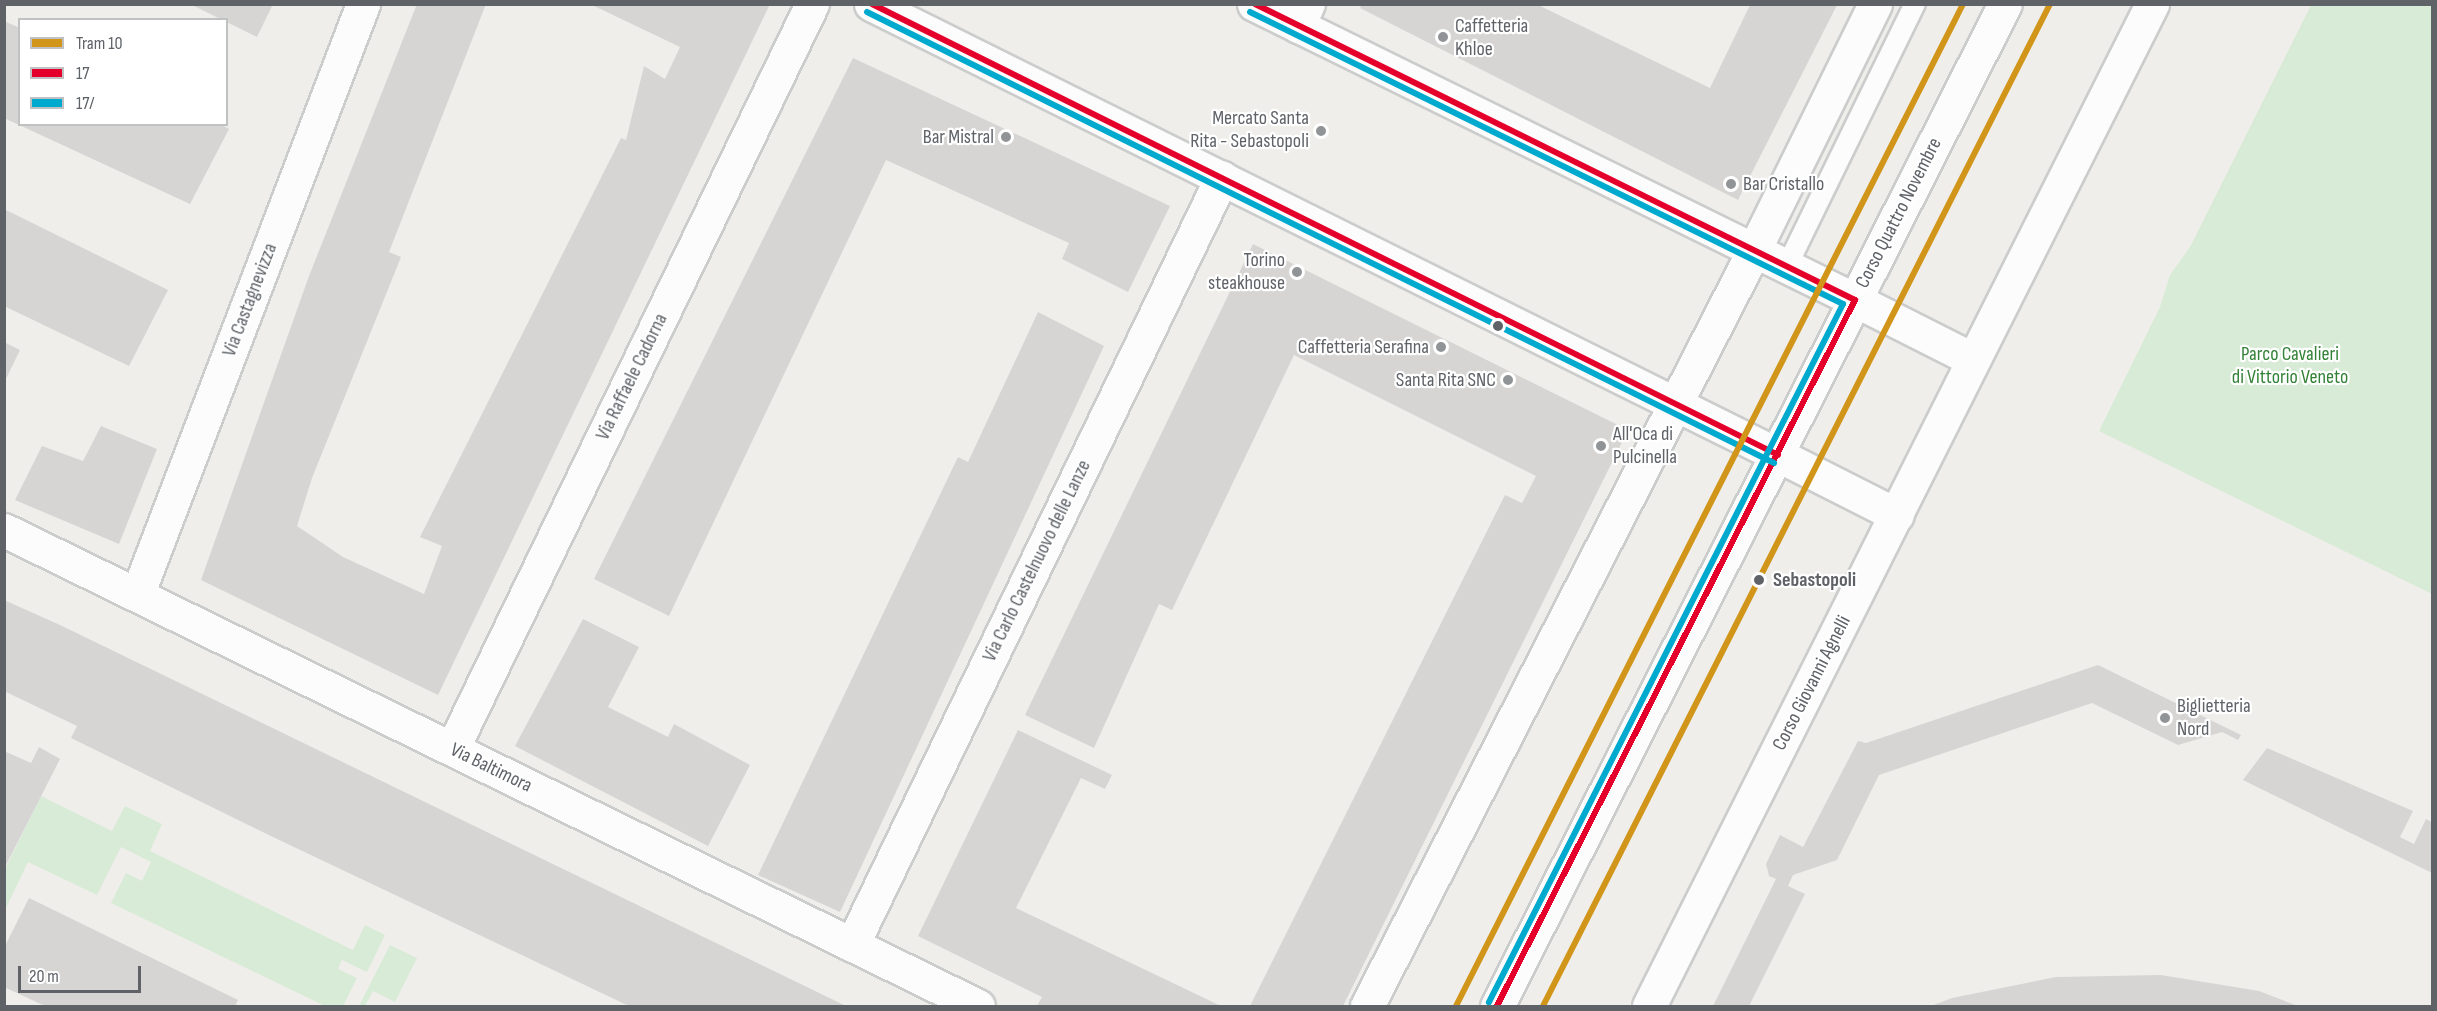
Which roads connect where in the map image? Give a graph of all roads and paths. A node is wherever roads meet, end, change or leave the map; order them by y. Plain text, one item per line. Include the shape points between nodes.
1 (363, 4) edge
2 (812, 4) edge
3 (871, 4) edge
4 (1254, 4) edge
5 (1875, 4) edge
6 (1915, 4) edge
7 (2004, 4) edge
8 (2152, 4) edge
9 (1303, 15) edge
10 (1222, 177) junction
11 (1754, 250) junction
12 (1787, 266) junction
13 (1855, 300) junction
14 (1972, 359) junction
15 (1677, 401) junction
16 (1778, 455) junction
17 (1897, 515) junction
18 (4, 530) edge
19 (137, 595) junction
20 (452, 749) junction
21 (852, 945) junction
22 (978, 1006) edge
23 (1368, 1006) edge
24 (1497, 1006) edge
25 (1649, 1006) edge

1 - 19 street, Via Castagnevizza
2 - 20 street, Via Raffaele Cadorna
3 - 10 street
4 - 9 street
5 - 11 street
6 - 12 lane
7 - 13 street, Corso Quattro Novembre
8 - 14 street
9 - 11 street
10 - 15 street
10 - 21 street, Via Carlo Castelnuovo delle Lanze
11 - 12 street
11 - 15 street
12 - 13 street
13 - 14 street
13 - 16 street, Corso Quattro Novembre
14 - 17 street, Corso Giovanni Agnelli
15 - 16 street
15 - 23 street
16 - 17 street
16 - 24 street
17 - 25 street, Corso Giovanni Agnelli
18 - 19 street, Via Baltimora
19 - 20 street, Via Baltimora
20 - 21 street, Via Baltimora
21 - 22 street, Via Baltimora

